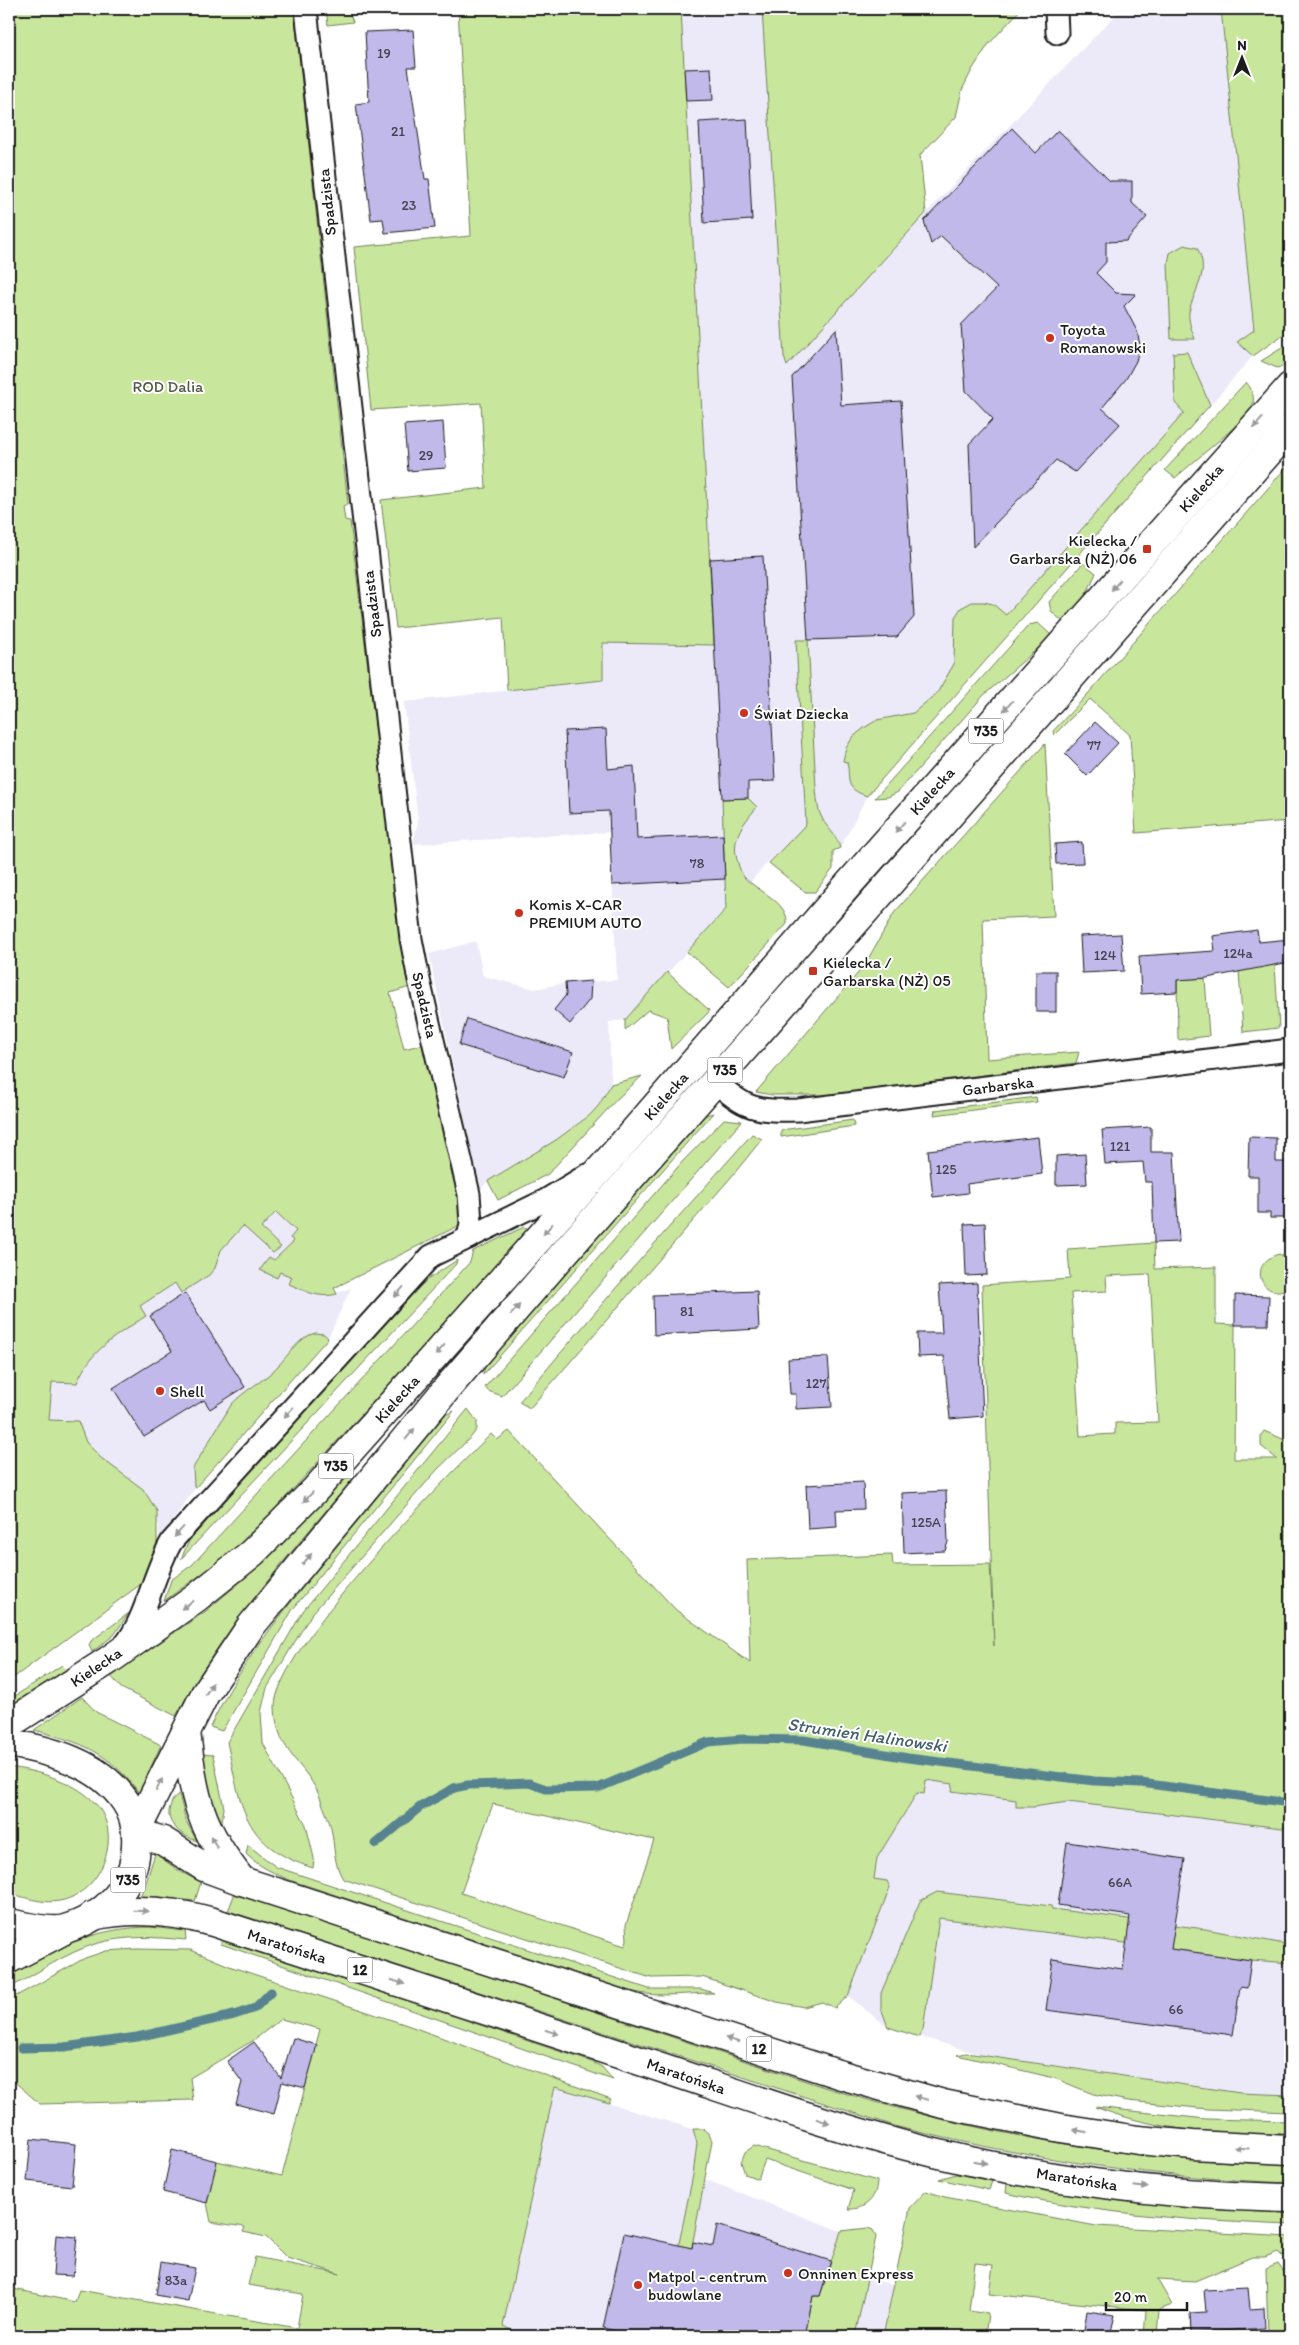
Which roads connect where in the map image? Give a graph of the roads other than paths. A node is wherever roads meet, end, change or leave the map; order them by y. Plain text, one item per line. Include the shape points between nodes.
1 (306, 9) edge
2 (1056, 9) edge
3 (1057, 33) dead end
4 (1290, 387) edge
5 (1290, 428) edge
6 (1290, 1050) edge
7 (715, 1082) junction
8 (615, 1153) junction
9 (469, 1194) junction
10 (501, 1222) junction
11 (468, 1238) junction
12 (119, 1652) junction
13 (9, 1724) edge
14 (186, 1732) junction
15 (9, 1743) edge
16 (137, 1831) junction
17 (242, 1881) junction
18 (92, 1916) junction
19 (9, 1923) edge
20 (64, 1930) junction
21 (9, 1959) edge
22 (1290, 2150) edge
23 (1290, 2198) edge

1 - 9 street, Spadzista via 411,939
2 - 3 street
4 -> 8 main road, Kielecka / 735
5 - 7 main road, Kielecka / 735
6 - 7 street, Garbarska via 798,1110 764,1110 744,1105
14 -> 7 main road, Kielecka / 735 via 205,1694 251,1626 456,1379
8 - 10 street via 568,1187
8 -> 12 main road, Kielecka / 735 via 314,1491 252,1553 196,1598
9 - 10 street, Spadzista via 480,1212
9 - 11 street, Spadzista via 471,1223
10 - 11 street
11 -> 12 street via 431,1256 172,1541 130,1639
12 - 13 main road, Kielecka / 735
16 -> 14 main road, Kielecka / 735
17 -> 14 main road via 218,1850 201,1816
15 - 16 main road via 48,1752 90,1769 126,1802
16 - 17 main road, 12 via 163,1841 204,1867
16 - 18 main road, 735 via 134,1866 123,1890 108,1906
22 -> 17 main road, 12 via 1138,2140 943,2104 819,2068
18 - 20 main road, 12
18 -> 23 main road, Maratońska / 12 via 108,1912 169,1912 213,1922 907,2146 1014,2169 1117,2185
19 - 20 main road
20 - 21 main road

